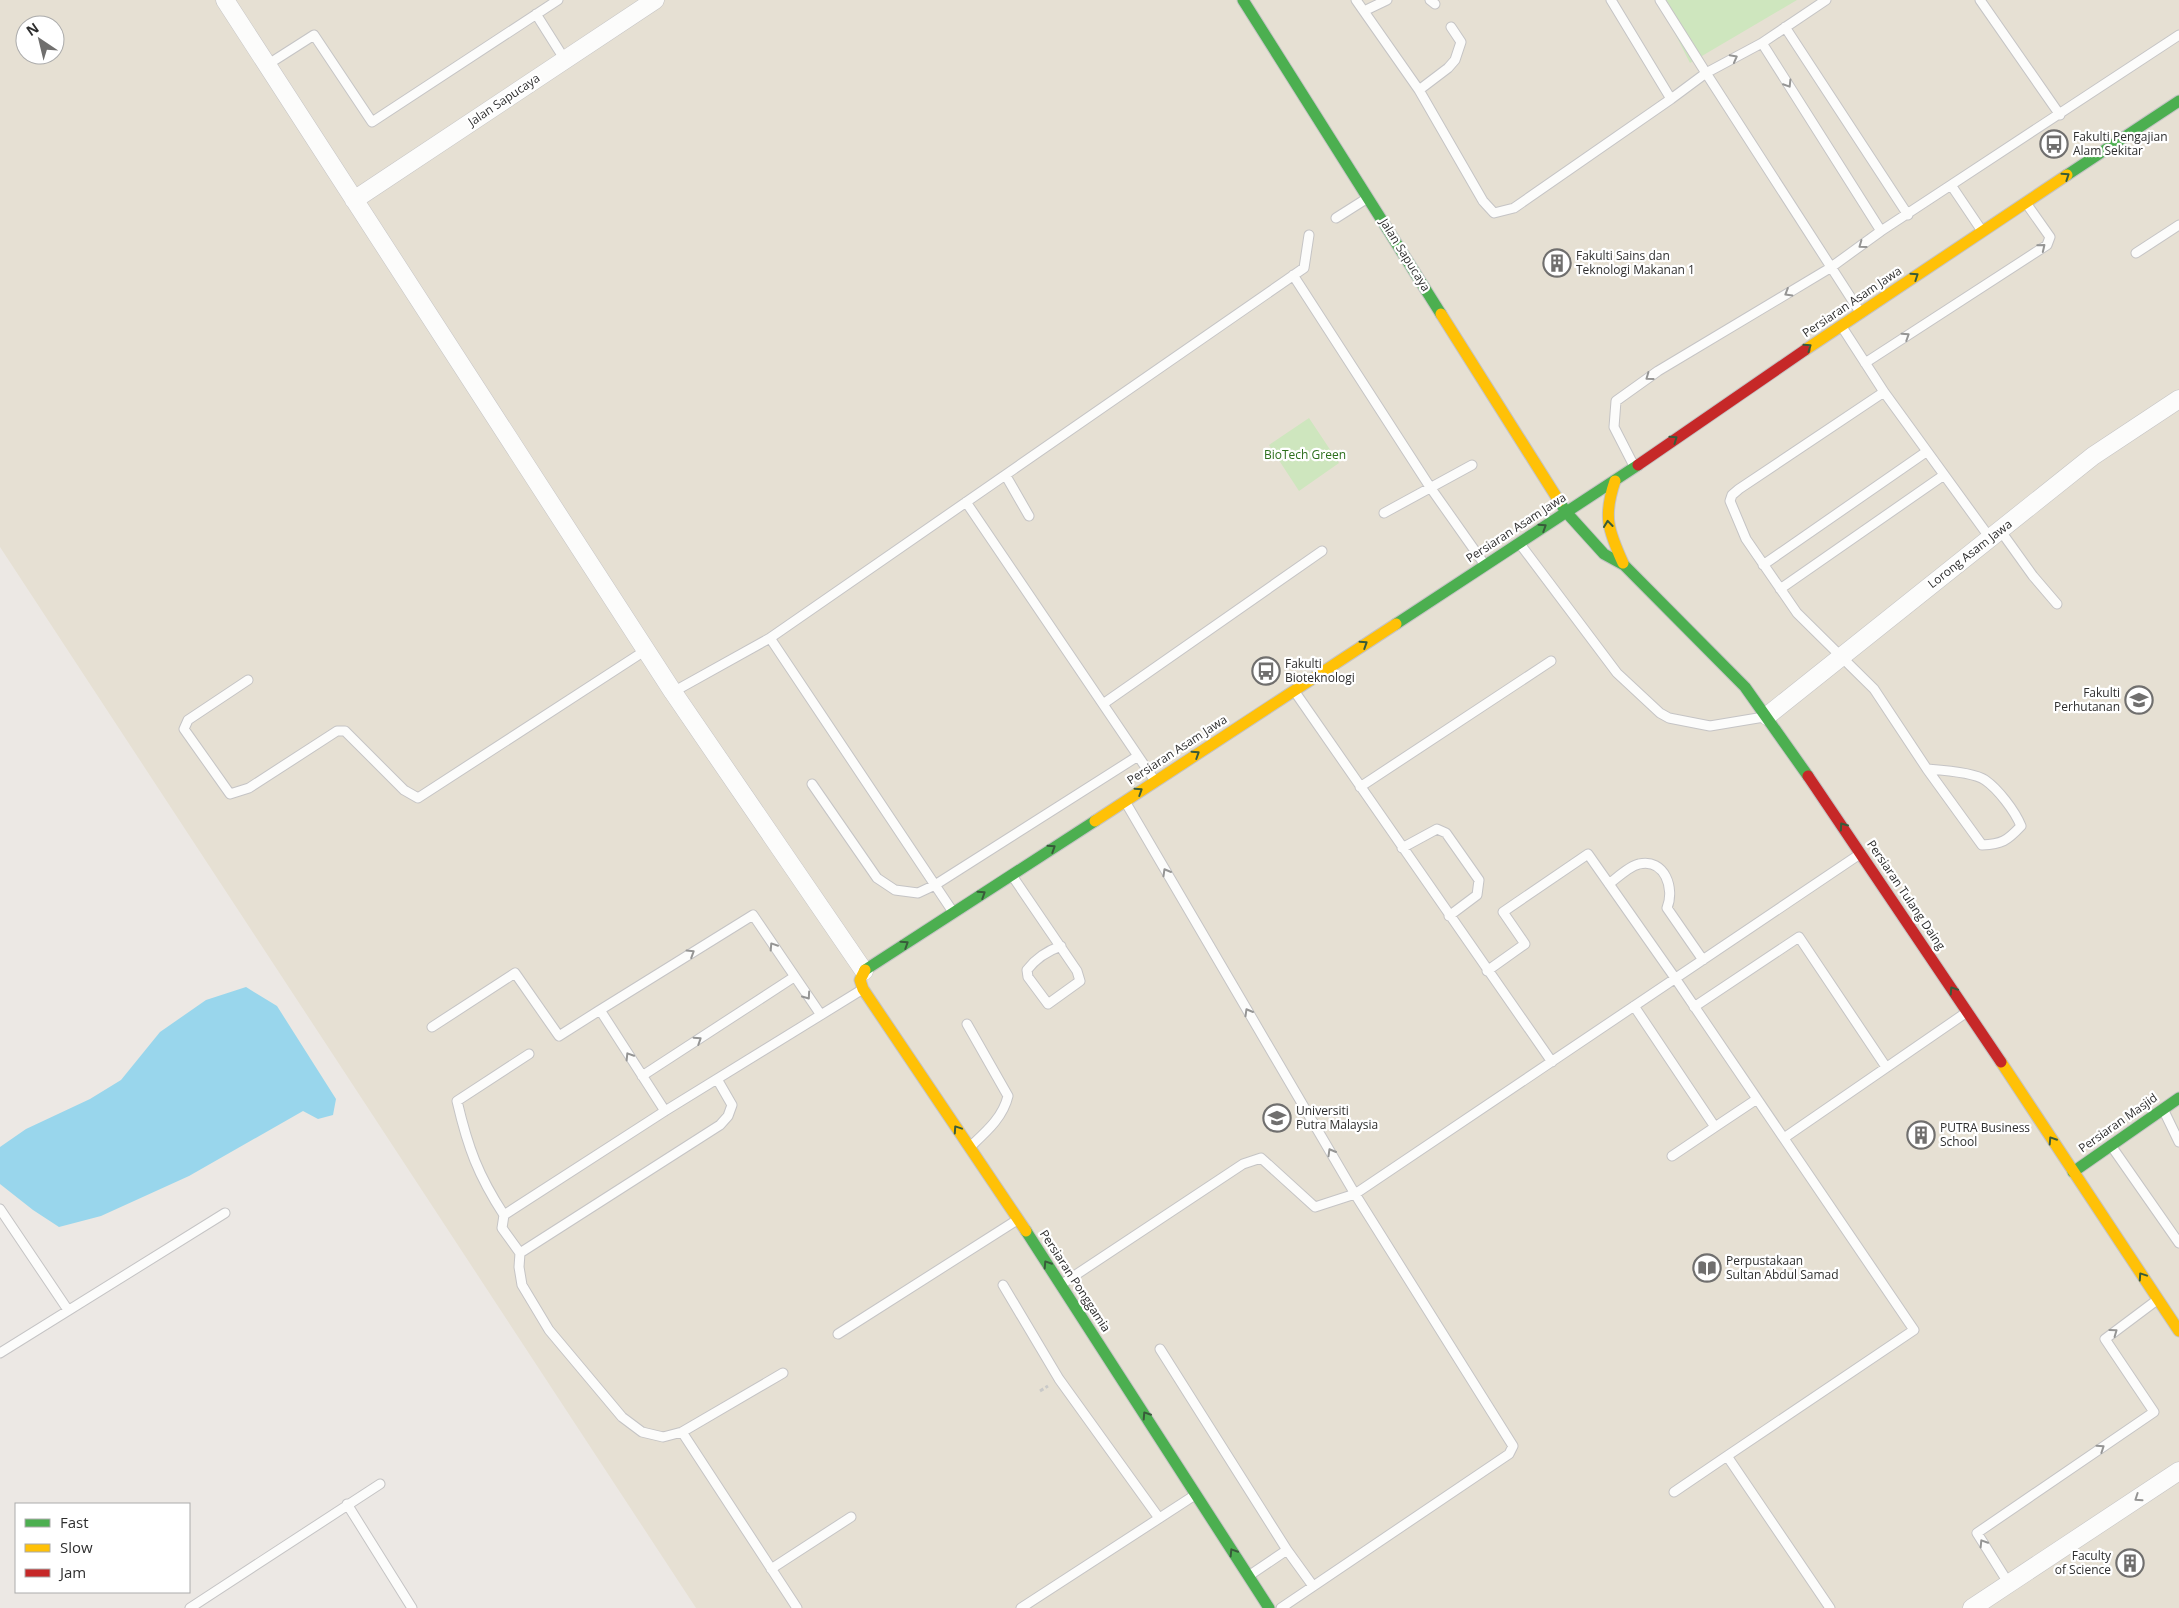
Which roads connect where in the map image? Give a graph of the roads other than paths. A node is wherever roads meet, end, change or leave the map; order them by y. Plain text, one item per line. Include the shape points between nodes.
1 (225, 0) edge
2 (558, 0) edge
3 (655, 0) edge
4 (1243, 0) edge
5 (1356, 0) edge
6 (1387, 0) edge
7 (1611, 0) edge
8 (1660, 0) edge
9 (1826, 0) edge
10 (1980, 0) edge
11 (1364, 11) junction
12 (536, 14) junction
13 (1451, 27) dead end
14 (1785, 27) junction
15 (2179, 35) edge
16 (1762, 43) junction
17 (565, 60) junction
18 (267, 66) junction
19 (1706, 73) junction
20 (1419, 90) junction
21 (1671, 98) junction
22 (2179, 101) edge
23 (2060, 115) junction
24 (1951, 186) junction
25 (1368, 198) junction
26 (354, 200) junction
27 (2026, 203) junction
28 (1908, 215) junction
29 (1336, 218) dead end
30 (2179, 225) edge
31 (1881, 231) junction
32 (1982, 231) junction
33 (1309, 235) dead end
34 (2136, 253) dead end
35 (1830, 268) junction
36 (1293, 275) junction
37 (1860, 312) junction
38 (1841, 325) junction
39 (1865, 363) junction
40 (1884, 392) junction
41 (2179, 399) edge
42 (1926, 452) junction
43 (1472, 465) dead end
44 (1634, 467) junction
45 (1944, 475) junction
46 (1006, 476) junction
47 (1615, 481) junction
48 (1430, 487) junction
49 (966, 502) junction
50 (1566, 512) junction
51 (1384, 513) dead end
52 (1030, 516) dead end
53 (1995, 534) junction
54 (1519, 542) junction
55 (1322, 551) dead end
56 (1485, 565) junction
57 (1624, 565) junction
58 (1763, 565) junction
59 (1780, 589) junction
60 (2057, 604) dead end
61 (770, 638) junction
62 (646, 650) junction
63 (1841, 656) junction
64 (1551, 661) dead end
65 (248, 680) dead end
66 (1294, 690) junction
67 (673, 692) junction
68 (1103, 704) junction
69 (1767, 716) junction
70 (1138, 756) junction
71 (1926, 769) junction
72 (1155, 781) junction
73 (812, 784) dead end
74 (1360, 787) junction
75 (1124, 801) junction
76 (1402, 848) junction
77 (1862, 853) junction
78 (1011, 875) junction
79 (1609, 884) junction
80 (935, 886) junction
81 (953, 913) junction
82 (1450, 916) junction
83 (1061, 946) junction
84 (1703, 960) junction
85 (864, 971) junction
86 (1487, 971) junction
87 (794, 977) junction
88 (1675, 978) junction
89 (863, 989) junction
90 (1634, 1006) junction
91 (1694, 1007) junction
92 (600, 1010) junction
93 (1967, 1012) junction
94 (821, 1015) junction
95 (967, 1024) dead end
96 (432, 1027) dead end
97 (529, 1054) dead end
98 (1552, 1062) junction
99 (1886, 1067) junction
100 (642, 1076) junction
101 (717, 1079) junction
102 (2179, 1098) edge
103 (1757, 1099) junction
104 (2163, 1109) junction
105 (665, 1111) junction
106 (1715, 1127) junction
107 (1784, 1138) junction
108 (2179, 1142) edge
109 (2110, 1144) junction
110 (970, 1148) junction
111 (1672, 1156) dead end
112 (2073, 1172) junction
113 (1355, 1194) junction
114 (0, 1208) edge
115 (225, 1212) dead end
116 (504, 1215) junction
117 (1018, 1219) junction
118 (2179, 1243) edge
119 (520, 1253) junction
120 (1003, 1285) dead end
121 (1061, 1285) junction
122 (2158, 1300) junction
123 (68, 1310) junction
124 (2179, 1331) edge
125 (838, 1334) dead end
126 (1160, 1349) dead end
127 (0, 1353) edge
128 (782, 1374) dead end
129 (682, 1432) junction
130 (1727, 1456) junction
131 (2179, 1471) edge
132 (380, 1484) dead end
133 (1674, 1492) dead end
134 (1197, 1494) junction
135 (347, 1504) junction
136 (851, 1517) dead end
137 (1159, 1518) junction
138 (1287, 1550) junction
139 (771, 1569) junction
140 (1248, 1576) junction
141 (2009, 1584) junction
142 (1313, 1586) junction
143 (190, 1608) edge
144 (412, 1608) edge
145 (797, 1608) edge
146 (1021, 1608) edge
147 (1269, 1608) edge
148 (1281, 1608) edge
149 (1830, 1608) edge
150 (1972, 1608) edge

1 - 18 street
2 - 12 lane
3 - 17 street, Jalan Sapucaya
4 - 25 street, Jalan Sapucaya
5 - 11 lane
6 - 11 lane
7 - 21 lane
8 - 19 lane
9 - 14 lane
10 - 23 lane
11 - 20 lane
12 - 17 lane
12 - 18 lane via 372,122 314,35
13 - 20 lane via 1461,42 1455,60
14 - 16 lane
14 - 28 lane
15 - 23 lane
19 -> 16 lane
16 -> 31 lane
17 - 26 street, Jalan Sapucaya
18 - 26 street
19 - 21 lane
19 - 35 lane
20 - 21 lane via 1483,201 1494,213 1514,208
27 -> 22 street, Persiaran Asam Jawa
23 - 24 lane
24 - 28 lane
24 - 32 lane
25 - 29 lane
25 - 50 street, Jalan Sapucaya
26 - 62 street
27 - 32 street, Persiaran Asam Jawa
39 -> 27 lane via 2047,245 2050,237
28 - 31 lane
30 - 34 lane
31 -> 35 lane
37 -> 32 street, Persiaran Asam Jawa
33 - 36 lane via 1304,268
35 - 37 lane
35 -> 44 lane via 1658,371 1616,401 1614,427
36 - 46 lane
36 - 48 lane
37 - 38 street, Persiaran Asam Jawa
38 - 39 lane
44 -> 38 street, Persiaran Asam Jawa
39 - 40 lane
40 - 42 lane
40 - 58 lane via 1732,496 1730,501 1735,515
41 - 53 street, Lorong Asam Jawa via 2093,456
42 - 45 lane
42 - 58 lane
43 - 48 lane
44 - 47 street, Persiaran Asam Jawa
45 - 53 lane
45 - 59 lane
46 - 49 lane
46 - 52 lane
47 - 50 street, Persiaran Asam Jawa
57 -> 47 street via 1607,530 1606,509
48 - 51 lane
48 - 56 lane
49 - 61 lane
49 - 68 lane
54 -> 50 street, Persiaran Asam Jawa
50 - 57 street, Persiaran Tulang Daing via 1604,554
53 - 60 lane
53 - 63 street, Lorong Asam Jawa
54 - 56 street, Persiaran Asam Jawa
54 - 69 lane via 1622,679 1660,713 1669,718 1710,726
55 - 68 lane
66 -> 56 street, Persiaran Asam Jawa
57 - 69 street, Persiaran Tulang Daing via 1745,687
58 - 59 lane
59 - 63 lane via 1797,613
61 - 67 lane
61 - 80 lane
62 - 65 lane via 418,798 404,790 344,731 337,731 249,788 230,794 184,729 188,720
62 - 67 street
63 - 69 street, Lorong Asam Jawa
63 - 71 lane via 1874,689
64 - 74 lane
72 -> 66 street, Persiaran Asam Jawa
66 - 74 lane
67 - 85 street
68 - 70 lane
77 -> 69 street, Persiaran Tulang Daing
70 - 72 lane
70 - 80 lane
71 - 71 lane via 1982,845 1999,844 2020,826 2011,808 1984,779
75 -> 72 street, Persiaran Asam Jawa
73 - 80 lane via 877,878 895,890 918,893
74 - 76 lane
78 -> 75 street, Persiaran Asam Jawa
113 -> 75 lane
76 - 82 lane
76 - 82 lane via 1437,829 1446,833 1468,864 1479,880 1477,895
77 - 84 lane
93 -> 77 street, Persiaran Tulang Daing
81 -> 78 street, Persiaran Asam Jawa
78 - 83 lane
79 - 84 lane via 1638,864 1658,869 1669,882 1671,890 1667,908
79 - 86 lane via 1588,854 1503,912 1525,944
79 - 88 lane
80 - 81 lane
85 -> 81 street, Persiaran Asam Jawa
82 - 86 lane
83 - 83 lane via 1080,981 1048,1004 1028,977 1027,970 1048,951
84 - 88 lane
85 - 89 street via 860,980
86 - 98 lane
87 - 92 lane via 753,915
87 -> 94 lane
100 -> 87 lane
88 - 90 lane
88 - 91 lane
89 - 94 lane
110 -> 89 street, Persiaran Ponggamia
90 - 98 lane
90 - 106 lane
91 - 99 lane via 1799,938
91 - 103 lane
92 - 96 lane via 559,1036 515,973
100 -> 92 lane
93 - 99 lane
112 -> 93 street, Persiaran Tulang Daing
94 - 101 lane
95 - 110 lane via 1008,1096 993,1124
97 - 116 lane via 457,1101 469,1148 485,1185
98 - 113 lane
99 - 107 lane
100 - 105 lane
101 - 105 lane
101 - 119 lane via 732,1105 720,1125
102 - 104 street, Persiaran Masjid
103 - 106 lane
103 - 107 lane
104 - 108 lane
104 - 109 street, Persiaran Masjid
105 - 116 lane
106 - 111 lane
107 - 130 lane via 1914,1330
109 - 112 street, Persiaran Masjid
109 - 118 lane
110 - 117 street, Persiaran Ponggamia
122 -> 112 street, Persiaran Tulang Daing
113 - 121 lane via 1316,1207 1261,1158 1243,1164
113 - 142 lane via 1513,1446 1509,1454
114 - 123 lane
115 - 123 lane
116 - 119 lane via 502,1228
121 -> 117 street, Persiaran Ponggamia
117 - 125 lane
119 - 129 lane via 522,1285 549,1330 622,1418 642,1432 663,1437
120 - 137 lane via 1059,1379
134 -> 121 street, Persiaran Ponggamia
122 - 124 street, Persiaran Tulang Daing
141 -> 122 lane via 1977,1532 2154,1412 2106,1339
123 - 127 lane
126 - 138 lane
128 - 129 lane
129 - 139 lane
130 - 133 lane
130 - 149 lane
131 -> 141 street
132 - 135 lane
134 - 137 lane
140 -> 134 street, Persiaran Ponggamia
135 - 143 lane
135 - 144 lane
136 - 139 lane
137 - 146 lane
138 - 140 lane
138 - 142 lane
139 - 145 lane
140 - 147 street, Persiaran Ponggamia
141 - 150 street
142 - 148 lane

